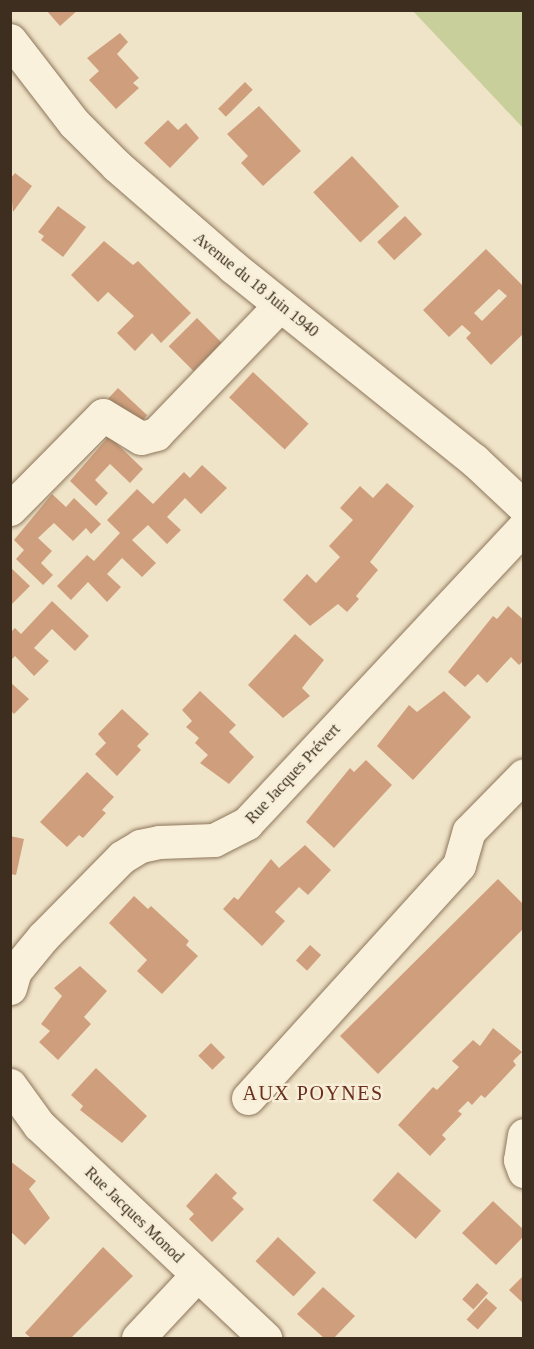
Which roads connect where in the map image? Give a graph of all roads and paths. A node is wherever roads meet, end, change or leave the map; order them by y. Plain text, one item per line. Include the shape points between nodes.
1 (10, 40) edge
2 (18, 78) edge
3 (273, 312) junction
4 (524, 507) edge
5 (10, 509) edge
6 (523, 527) edge
7 (524, 775) edge
8 (12, 975) edge
9 (10, 1085) edge
10 (248, 1098) dead end
11 (524, 1135) edge
12 (524, 1172) edge
13 (197, 1275) junction
14 (138, 1338) edge
15 (265, 1338) edge

1 - 2 street, Avenue du 18 Juin 1940
2 - 3 street, Avenue du 18 Juin 1940
3 - 4 street, Avenue du 18 Juin 1940 via 474,460
3 - 5 street via 156,434 141,438 103,415
3 - 6 street, Avenue du 18 Juin 1940 via 379,410 457,464
6 - 8 street, Rue Jacques Prévert via 247,823 214,840 159,842 140,846 122,857 43,937
7 - 10 street via 469,831 459,865
9 - 13 street, Rue Jacques Monod via 39,1125
11 - 12 street via 520,1160
13 - 14 street
13 - 15 street, Rue Jacques Monod

